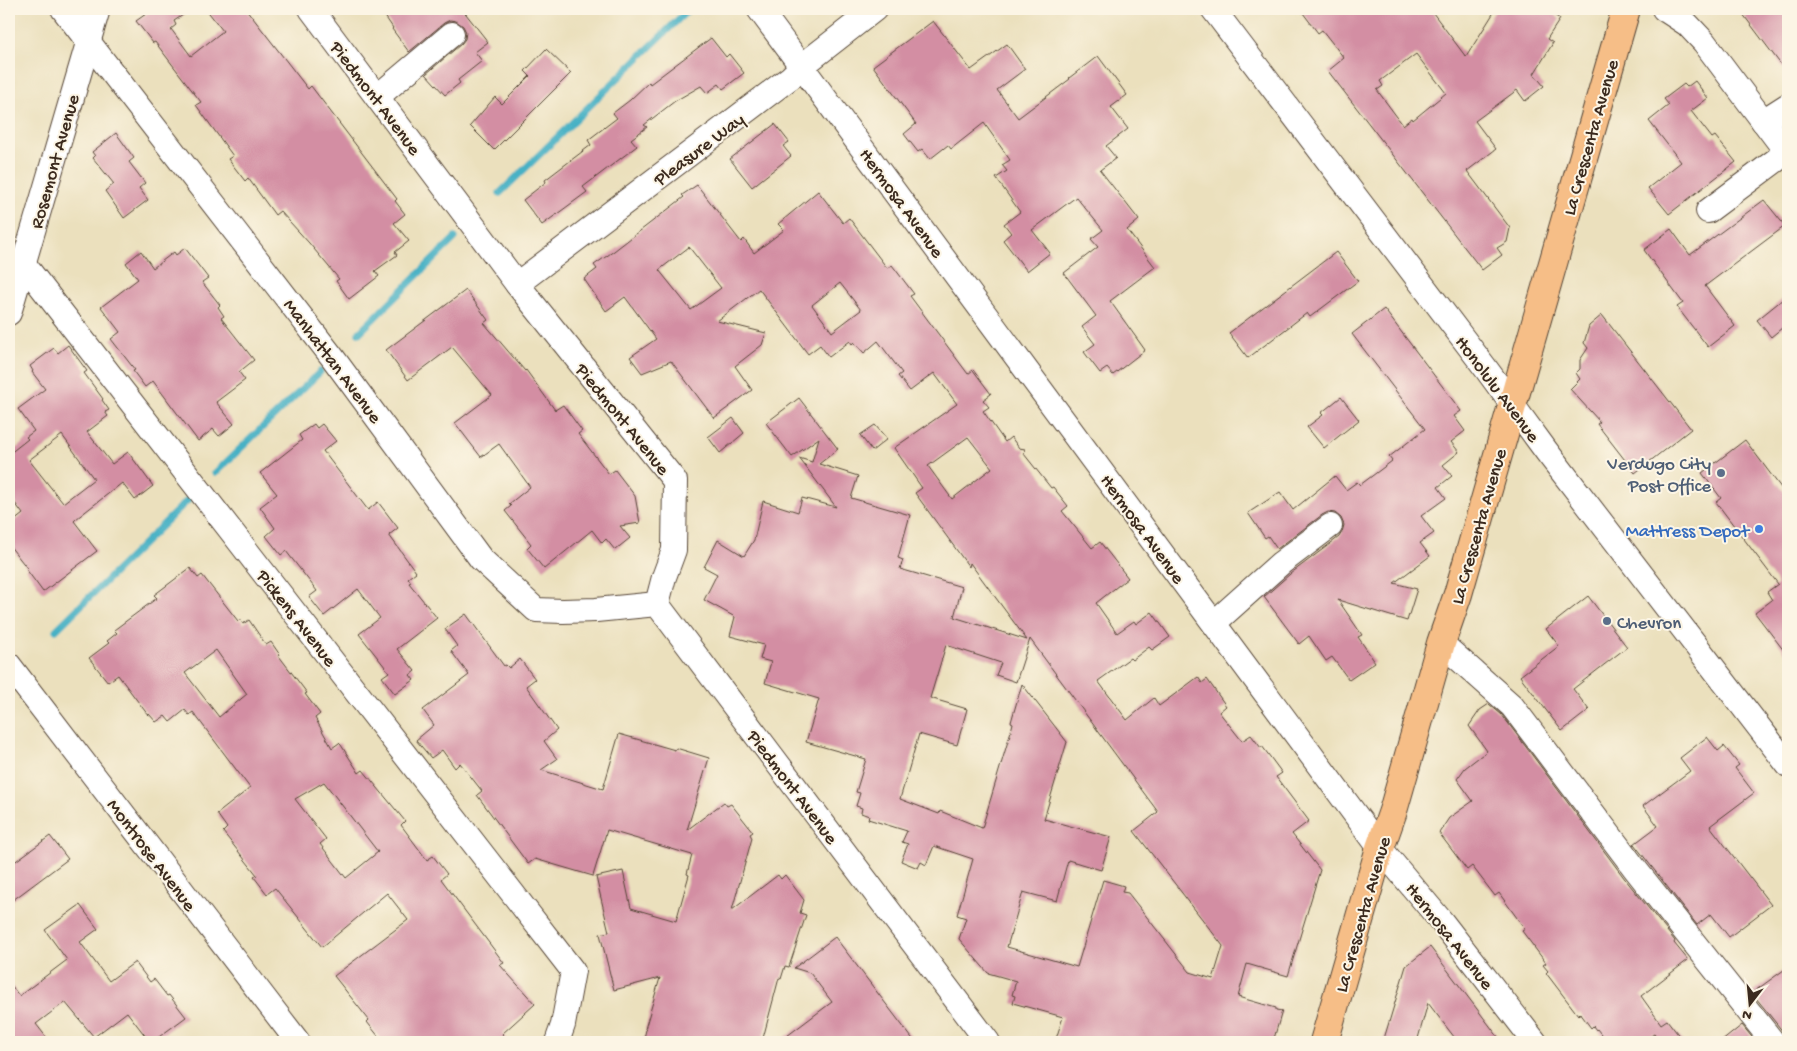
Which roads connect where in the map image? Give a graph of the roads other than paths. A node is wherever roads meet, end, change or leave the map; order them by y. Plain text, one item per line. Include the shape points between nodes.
1 (63, 9) edge
2 (98, 9) edge
3 (311, 9) edge
4 (759, 9) edge
5 (875, 9) edge
6 (1213, 9) edge
7 (1626, 9) edge
8 (1664, 9) edge
9 (452, 34) dead end
10 (88, 42) junction
11 (802, 66) junction
12 (377, 96) junction
13 (1788, 105) edge
14 (1763, 121) junction
15 (1788, 153) edge
16 (1708, 211) dead end
17 (23, 263) junction
18 (517, 284) junction
19 (9, 312) edge
20 (1512, 406) junction
21 (1330, 526) dead end
22 (657, 604) junction
23 (1214, 622) junction
24 (1441, 643) junction
25 (9, 665) edge
26 (1788, 765) edge
27 (1380, 848) junction
28 (298, 1042) edge
29 (557, 1042) edge
30 (988, 1042) edge
31 (1324, 1042) edge
32 (1535, 1042) edge
33 (1773, 1042) edge

1 - 10 street, Manhattan Avenue
2 - 10 street, Rosemont Avenue
3 - 12 street, Piedmont Avenue
4 - 11 street, Hermosa Avenue
5 - 11 street, Pleasure Way
6 - 20 street, Honolulu Avenue
7 - 20 main road, La Crescenta Avenue
8 - 14 street via 1688,24 1704,42
9 - 12 street
10 - 17 street, Rosemont Avenue
10 - 22 street, Manhattan Avenue via 334,358 481,558 536,610 596,610
11 - 18 street, Pleasure Way
11 - 23 street, Hermosa Avenue
12 - 18 street, Piedmont Avenue
13 - 14 street
14 - 15 street
15 - 16 street
17 - 19 street, Rosemont Avenue
17 - 29 street, Pickens Avenue via 573,971
18 - 22 street, Piedmont Avenue via 675,481 674,550
20 - 24 main road, La Crescenta Avenue
20 - 26 street, Honolulu Avenue
21 - 23 street via 1281,563
22 - 30 street, Piedmont Avenue
23 - 27 street, Hermosa Avenue
24 - 27 main road, La Crescenta Avenue
24 - 33 street via 1512,706 1636,870
25 - 28 street, Montrose Avenue
27 - 31 main road, La Crescenta Avenue
27 - 32 street, Hermosa Avenue

